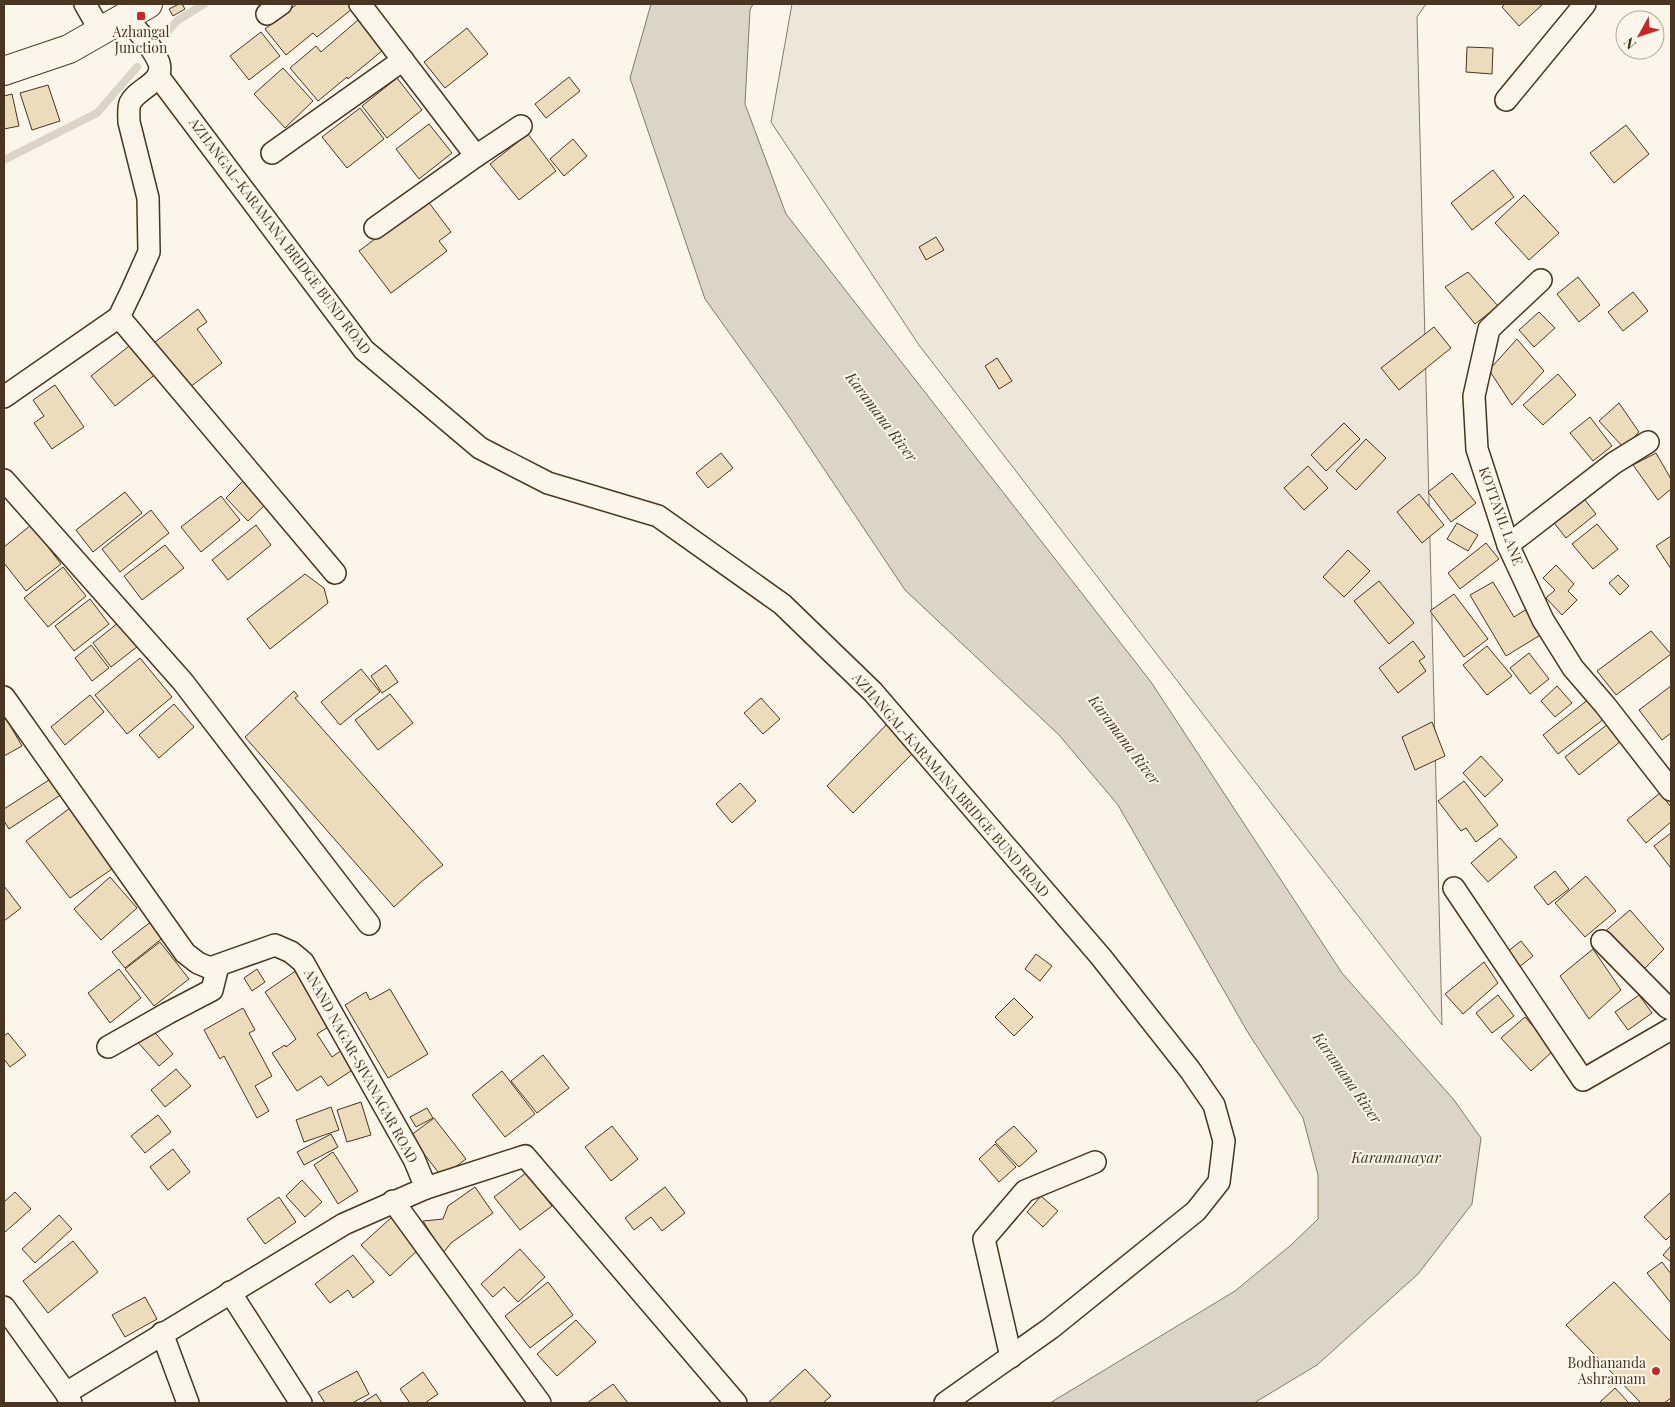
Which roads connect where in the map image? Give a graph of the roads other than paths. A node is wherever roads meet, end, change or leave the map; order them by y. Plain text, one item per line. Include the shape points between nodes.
1 (85, 4) edge
2 (360, 4) edge
3 (1585, 4) edge
4 (138, 10) edge
5 (101, 32) junction
6 (403, 60) junction
7 (4, 71) edge
8 (158, 76) junction
9 (1506, 100) dead end
10 (521, 126) dead end
11 (272, 153) dead end
12 (476, 156) junction
13 (375, 228) dead end
14 (1541, 280) dead end
15 (119, 318) junction
16 (4, 397) edge
17 (1648, 442) dead end
18 (4, 480) edge
19 (1508, 545) junction
20 (336, 573) dead end
21 (4, 697) edge
22 (1671, 790) edge
23 (1454, 888) dead end
24 (369, 924) dead end
25 (1602, 941) dead end
26 (218, 966) junction
27 (1671, 1009) edge
28 (1671, 1029) edge
29 (108, 1047) dead end
30 (1095, 1162) dead end
31 (426, 1188) junction
32 (393, 1201) junction
33 (230, 1292) junction
34 (4, 1307) edge
35 (162, 1333) junction
36 (1011, 1357) junction
37 (68, 1398) edge
38 (188, 1403) edge
39 (301, 1403) edge
40 (540, 1403) edge
41 (736, 1403) edge
42 (945, 1403) edge

1 - 5 street
2 - 6 street
3 - 9 street
4 - 5 main road
4 - 8 street via 158,62
5 - 7 main road via 69,49
6 - 11 street
6 - 12 street
8 - 15 street via 131,102 129,110 129,122 148,198 149,252
8 - 36 street, AZHANGAL-KARAMANA BRIDGE BUND ROAD via 364,350 480,448 548,483 658,516 782,604 866,686 1101,958 1214,1105 1224,1141 1219,1182 1196,1211
10 - 12 street
12 - 13 street
14 - 19 street, KOTTAYIL LANE via 1489,328 1474,396 1477,449
15 - 16 street
15 - 20 street
17 - 19 street via 1614,463
18 - 24 street via 183,682
19 - 22 street, KOTTAYIL LANE via 1544,620 1573,668
21 - 26 street via 185,953 210,968
23 - 28 street via 1584,1080
25 - 27 street
26 - 29 street via 212,990
26 - 31 street, ANAND NAGAR-SIVANAGAR ROAD via 275,945 303,962 414,1159
30 - 36 street via 1025,1191 984,1239
31 - 32 street
31 - 41 street via 525,1156
32 - 33 street via 344,1224
32 - 40 street
33 - 35 street
33 - 39 street
34 - 37 street
35 - 37 street
35 - 38 street
36 - 42 street, AZHANGAL-KARAMANA BRIDGE BUND ROAD

